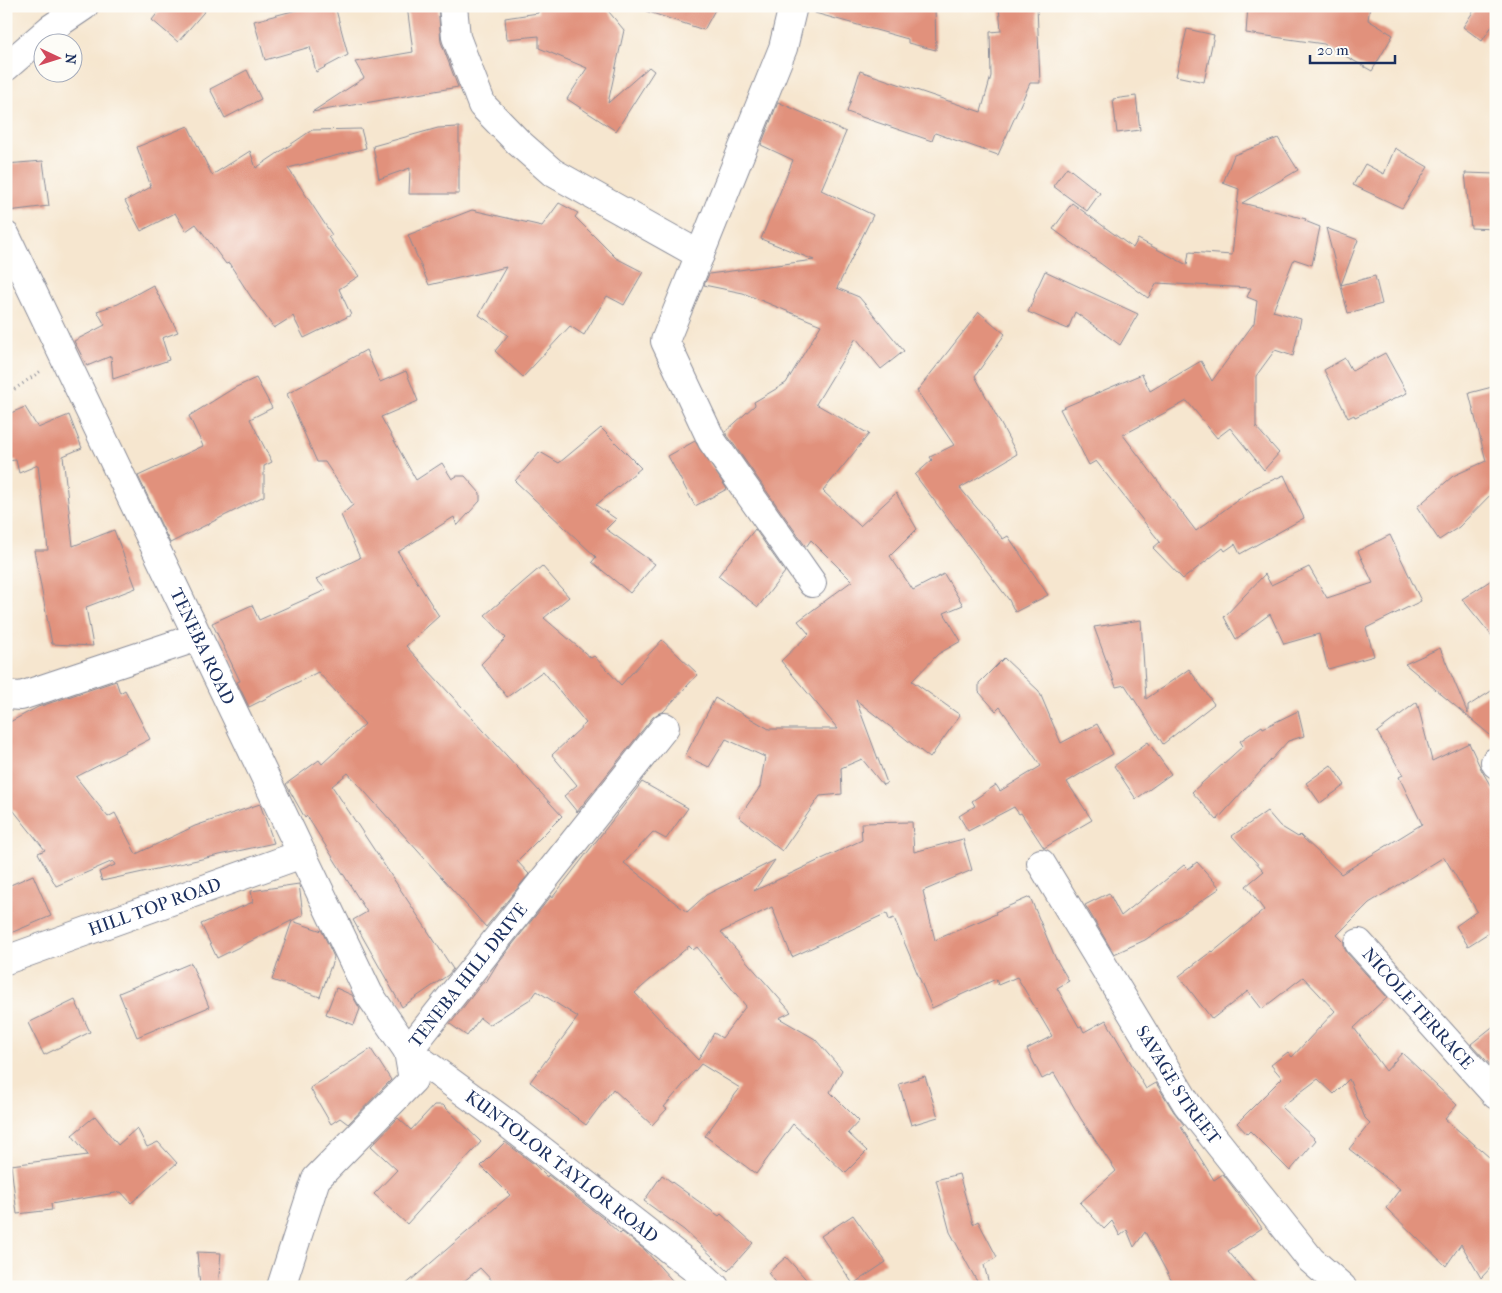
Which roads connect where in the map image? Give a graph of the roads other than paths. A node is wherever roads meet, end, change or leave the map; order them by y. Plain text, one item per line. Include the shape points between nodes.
1 (84, 6) edge
2 (452, 6) edge
3 (793, 6) edge
4 (6, 67) edge
5 (6, 236) edge
6 (700, 254) junction
7 (812, 582) dead end
8 (198, 637) junction
9 (6, 695) edge
10 (665, 727) dead end
11 (302, 854) junction
12 (1041, 863) dead end
13 (1359, 943) dead end
14 (6, 960) edge
15 (408, 1051) junction
16 (1496, 1095) edge
17 (280, 1287) edge
18 (715, 1287) edge
19 (1342, 1287) edge

1 - 4 street via 50,29
2 - 6 street via 456,37 482,105 518,142 552,172
3 - 6 street via 783,48
5 - 8 street, TENEBA ROAD
6 - 7 street via 665,341 712,441
8 - 9 street via 22,696
8 - 11 street, TENEBA ROAD
10 - 15 street, TENEBA HILL DRIVE
11 - 14 street, HILL TOP ROAD
11 - 15 street, TENEBA ROAD via 368,994
12 - 19 street, SAVAGE STREET via 1186,1104 1311,1260
13 - 16 street, NICOLE TERRACE
15 - 17 street, TENEBA HILL DRIVE via 413,1080 316,1179
15 - 18 street, KUNTOLOR TAYLOR ROAD via 531,1142

